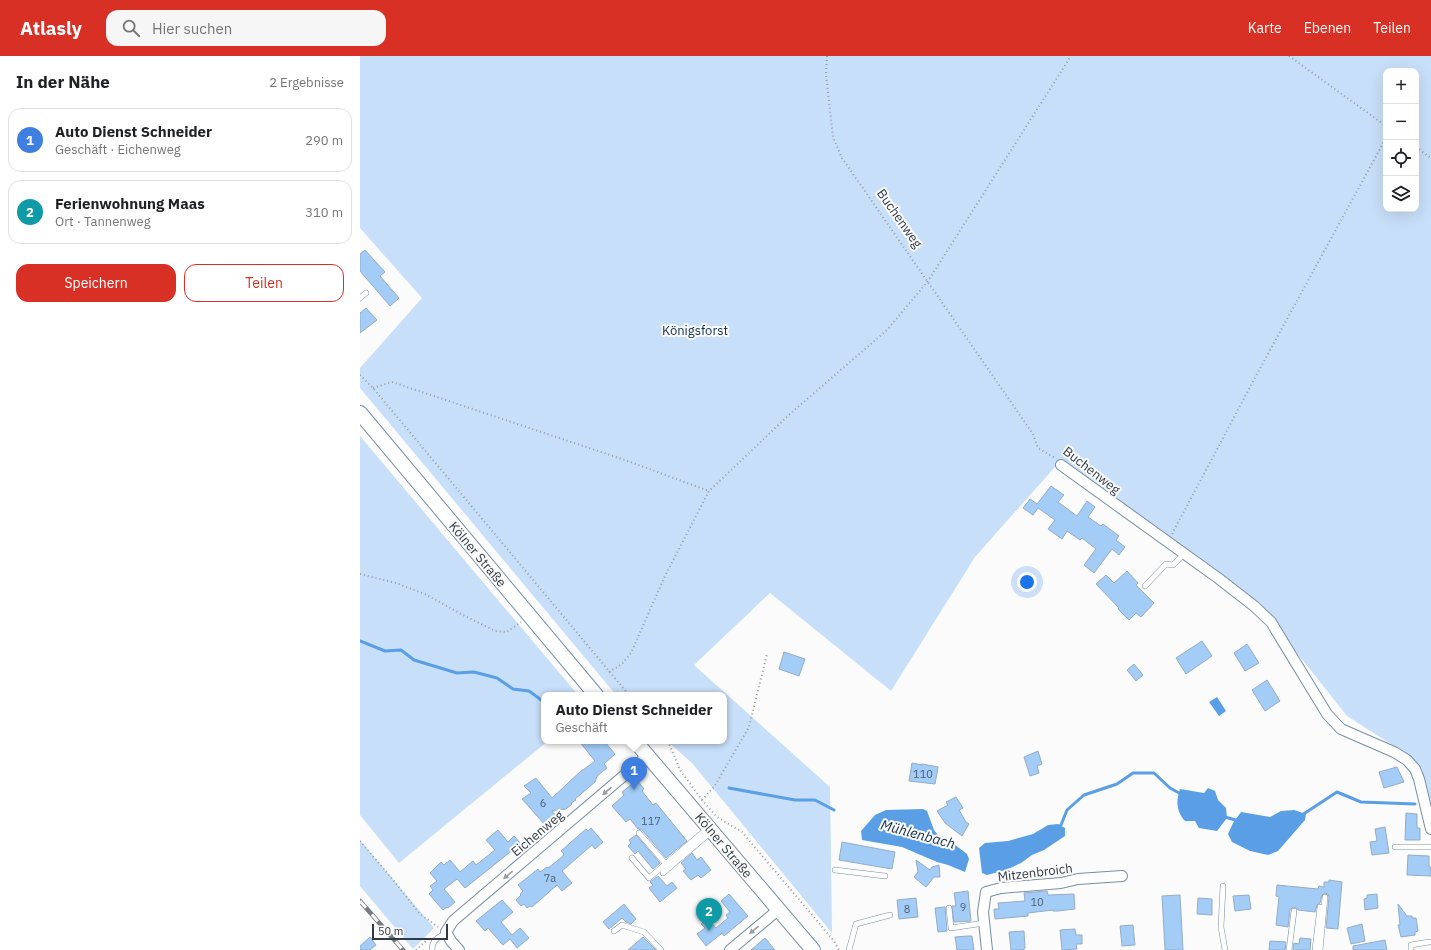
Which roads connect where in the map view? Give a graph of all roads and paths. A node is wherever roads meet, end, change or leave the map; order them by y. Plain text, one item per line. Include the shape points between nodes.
1 (827, 56) edge
2 (1072, 56) edge
3 (1289, 56) edge
4 (1383, 124) edge
5 (1385, 140) edge
6 (1419, 149) edge
7 (1431, 158) edge
8 (928, 281) junction
9 (366, 293) dead end
10 (360, 298) edge
11 (360, 375) edge
12 (372, 388) junction
13 (360, 413) edge
14 (1061, 465) joint
15 (709, 491) junction
16 (1168, 542) junction
17 (1184, 554) junction
18 (360, 574) edge
19 (1145, 586) dead end
20 (521, 622) dead end
21 (767, 654) dead end
22 (609, 672) junction
23 (593, 692) edge
24 (626, 692) edge
25 (638, 744) edge
26 (669, 744) edge
27 (648, 756) junction
28 (697, 804) junction
29 (1431, 829) edge
30 (710, 830) junction
31 (639, 832) dead end
32 (360, 841) edge
33 (1395, 846) dead end
34 (1431, 847) edge
35 (632, 858) dead end
36 (666, 864) junction
37 (835, 870) dead end
38 (663, 873) dead end
39 (885, 876) dead end
40 (1122, 876) dead end
41 (1223, 886) dead end
42 (1325, 897) dead end
43 (1320, 907) dead end
44 (949, 908) dead end
45 (778, 910) junction
46 (1294, 911) dead end
47 (890, 915) dead end
48 (984, 924) junction
49 (614, 931) dead end
50 (446, 933) junction
51 (1429, 942) dead end
52 (737, 948) edge
53 (432, 950) edge
54 (460, 950) edge
55 (661, 950) edge
56 (813, 950) edge
57 (839, 950) edge
58 (849, 950) edge
59 (987, 950) edge
60 (1224, 950) edge
61 (1289, 950) edge
62 (1315, 950) edge
63 (1320, 950) edge
64 (1411, 950) edge

1 - 8 path, Buchenweg via 826,74 833,137 842,158
2 - 8 path
3 - 4 path
5 - 16 path
6 - 7 path
8 - 14 path, Buchenweg via 1033,434 1038,448 1052,455
8 - 15 path via 887,330 791,413
9 - 10 lane
11 - 12 path
12 - 15 path via 392,382
12 - 22 path
13 - 23 main road, Kölner Straße
14 - 16 street, Buchenweg
15 - 22 path via 631,653 622,664
16 - 17 street, Buchenweg
17 - 19 lane via 1172,565 1166,564
17 - 29 street, Buchenweg via 1254,606 1271,622 1327,714 1341,729 1407,760 1419,779
18 - 20 path via 427,594 495,631 507,632
21 - 28 path via 749,727 714,787
22 - 24 path
25 - 27 main road, Kölner Straße
26 - 28 path
27 - 28 main road, Kölner Straße
27 -> 50 street, Eichenweg via 453,921
28 - 30 main road, Kölner Straße
28 - 57 path via 742,832
30 - 36 lane
30 - 38 lane
30 - 45 main road, Kölner Straße
31 - 36 lane
32 - 50 path via 420,914
33 - 34 lane
35 - 36 lane via 649,878
37 - 39 lane
40 - 48 street, Mitzenbroich via 1001,888 986,892 982,912
41 - 60 lane via 1221,927
42 - 63 lane
43 - 62 lane
44 - 48 lane via 951,928
45 -> 52 street
45 - 56 main road, Kölner Straße
46 - 61 lane
47 - 58 lane via 856,924
48 - 59 street, Mitzenbroich
49 - 55 lane via 622,925 644,932
50 - 53 lane via 436,938
50 - 54 street
51 - 64 lane via 1411,945

